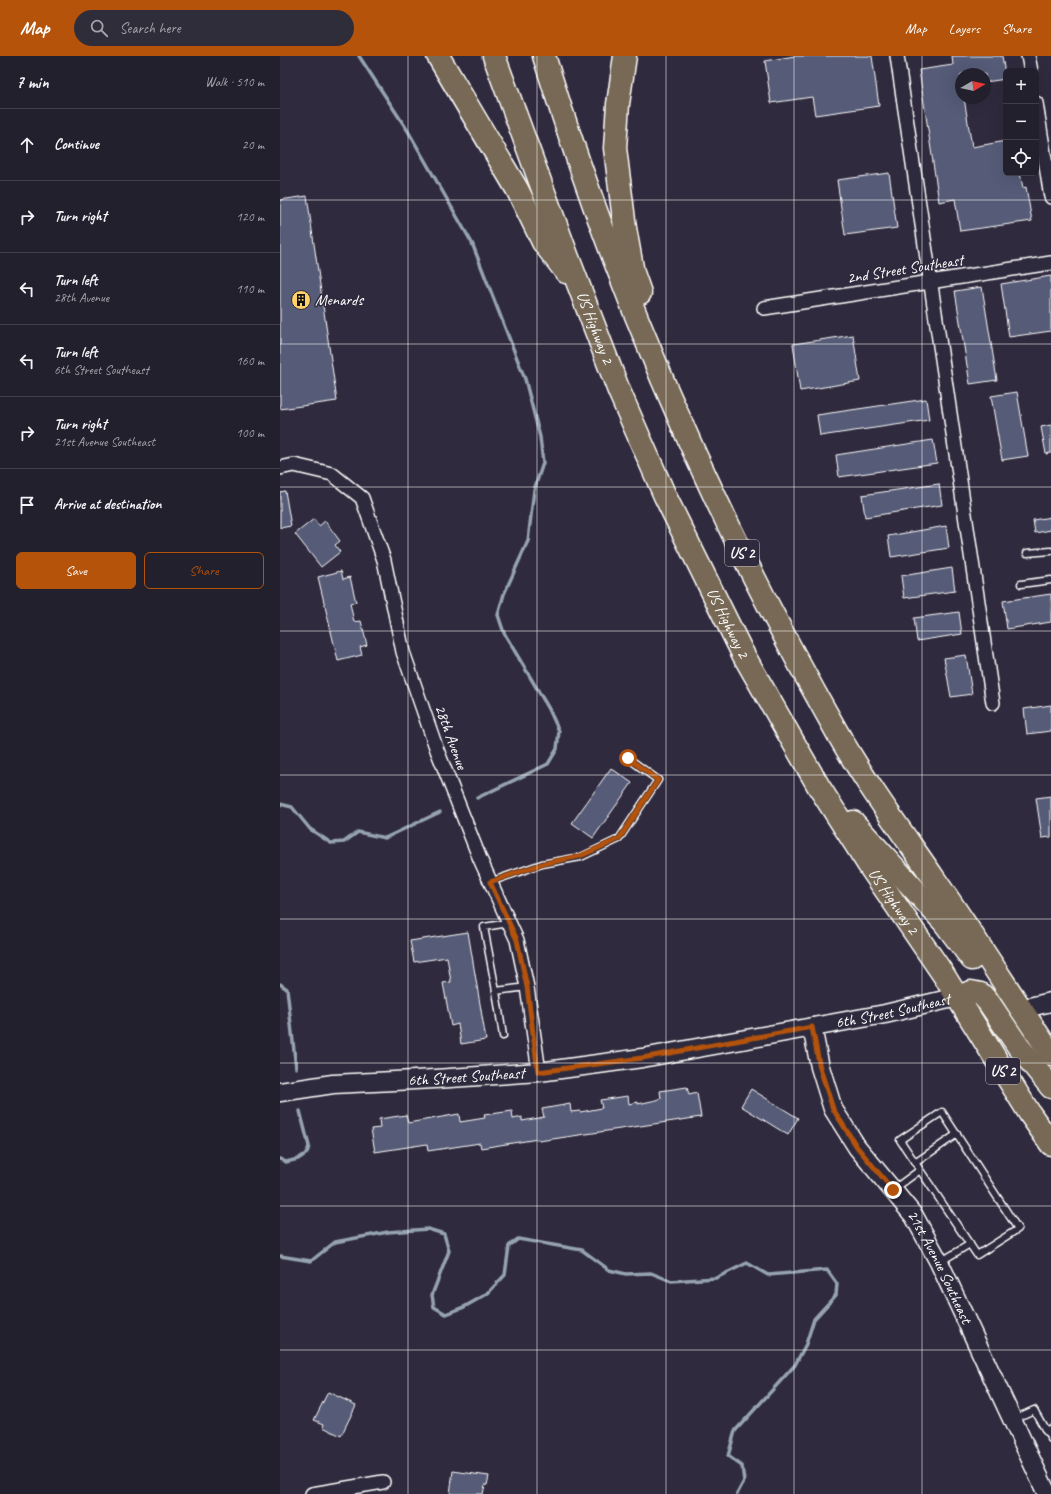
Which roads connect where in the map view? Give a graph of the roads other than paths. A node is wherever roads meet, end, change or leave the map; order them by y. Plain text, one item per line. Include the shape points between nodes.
1 (438, 56) edge
2 (494, 56) edge
3 (544, 56) edge
4 (625, 56) edge
5 (897, 56) edge
6 (1028, 56) edge
7 (1030, 68) edge
8 (1039, 123) edge
9 (1051, 197) edge
10 (1051, 263) edge
11 (931, 283) junction
12 (581, 292) junction
13 (764, 308) dead end
14 (673, 407) junction
15 (280, 468) edge
16 (1051, 551) edge
17 (1027, 553) dead end
18 (1051, 580) edge
19 (1020, 584) dead end
20 (993, 703) dead end
21 (628, 758) dead end
22 (820, 787) junction
23 (490, 882) junction
24 (509, 923) junction
25 (527, 987) junction
26 (496, 991) junction
27 (957, 997) junction
28 (1051, 1002) edge
29 (1021, 1009) junction
30 (812, 1027) junction
31 (503, 1036) dead end
32 (1051, 1054) edge
33 (538, 1072) junction
34 (1051, 1087) edge
35 (280, 1092) edge
36 (957, 1134) junction
37 (1051, 1144) edge
38 (916, 1163) junction
39 (920, 1170) junction
40 (893, 1190) junction
41 (970, 1244) junction
42 (939, 1262) junction
43 (1012, 1420) junction
44 (1049, 1430) edge
45 (1051, 1439) edge
46 (383, 1482) dead end
47 (312, 1494) edge
48 (1047, 1494) edge

1 - 12 highway via 516,189 543,242
2 - 12 highway, US Highway 2 / US 2
3 - 14 highway, US 2 via 631,307
4 - 14 highway via 615,148 625,228 634,273
5 - 11 street
6 - 7 street
8 - 9 street
10 - 11 street, 2nd Street Southeast
11 - 13 street, 2nd Street Southeast
11 - 20 street
12 - 22 highway, US Highway 2 / US 2 via 664,496 743,654
14 - 29 highway, US 2 via 743,555 839,736 897,828
15 - 23 street, 28th Avenue via 294,466 332,474 362,498 384,560 403,652 437,750
16 - 17 lane
18 - 19 lane
21 - 23 lane via 658,780 619,839 580,856 542,864
22 - 27 highway, US Highway 2 / US 2
22 - 29 highway via 944,922 1001,1001 1011,1008
23 - 24 street, 28th Avenue
24 - 25 street, 28th Avenue via 517,940
24 - 26 lane via 484,927
25 - 26 lane
25 - 33 street, 28th Avenue
26 - 31 lane
27 - 30 street, 6th Street Southeast via 885,1014
27 - 34 highway via 971,992 981,994
27 - 37 highway, US Highway 2 / US 2
28 - 29 street
29 - 32 highway, US 2
30 - 33 street, 6th Street Southeast via 642,1058
30 - 40 street, 21st Avenue Southeast via 820,1068 833,1109 857,1147
33 - 35 street, 6th Street Southeast via 333,1084
36 - 38 lane
36 - 38 lane via 942,1112 900,1140
36 - 41 lane via 1018,1229 977,1255
38 - 39 lane
39 - 40 lane
39 - 41 lane
40 - 42 street, 21st Avenue Southeast via 914,1216
41 - 42 lane
42 - 43 street, 21st Avenue Southeast
43 - 44 lane via 1034,1410
43 - 48 street, 21st Avenue Southeast
44 - 45 lane
46 - 47 street

